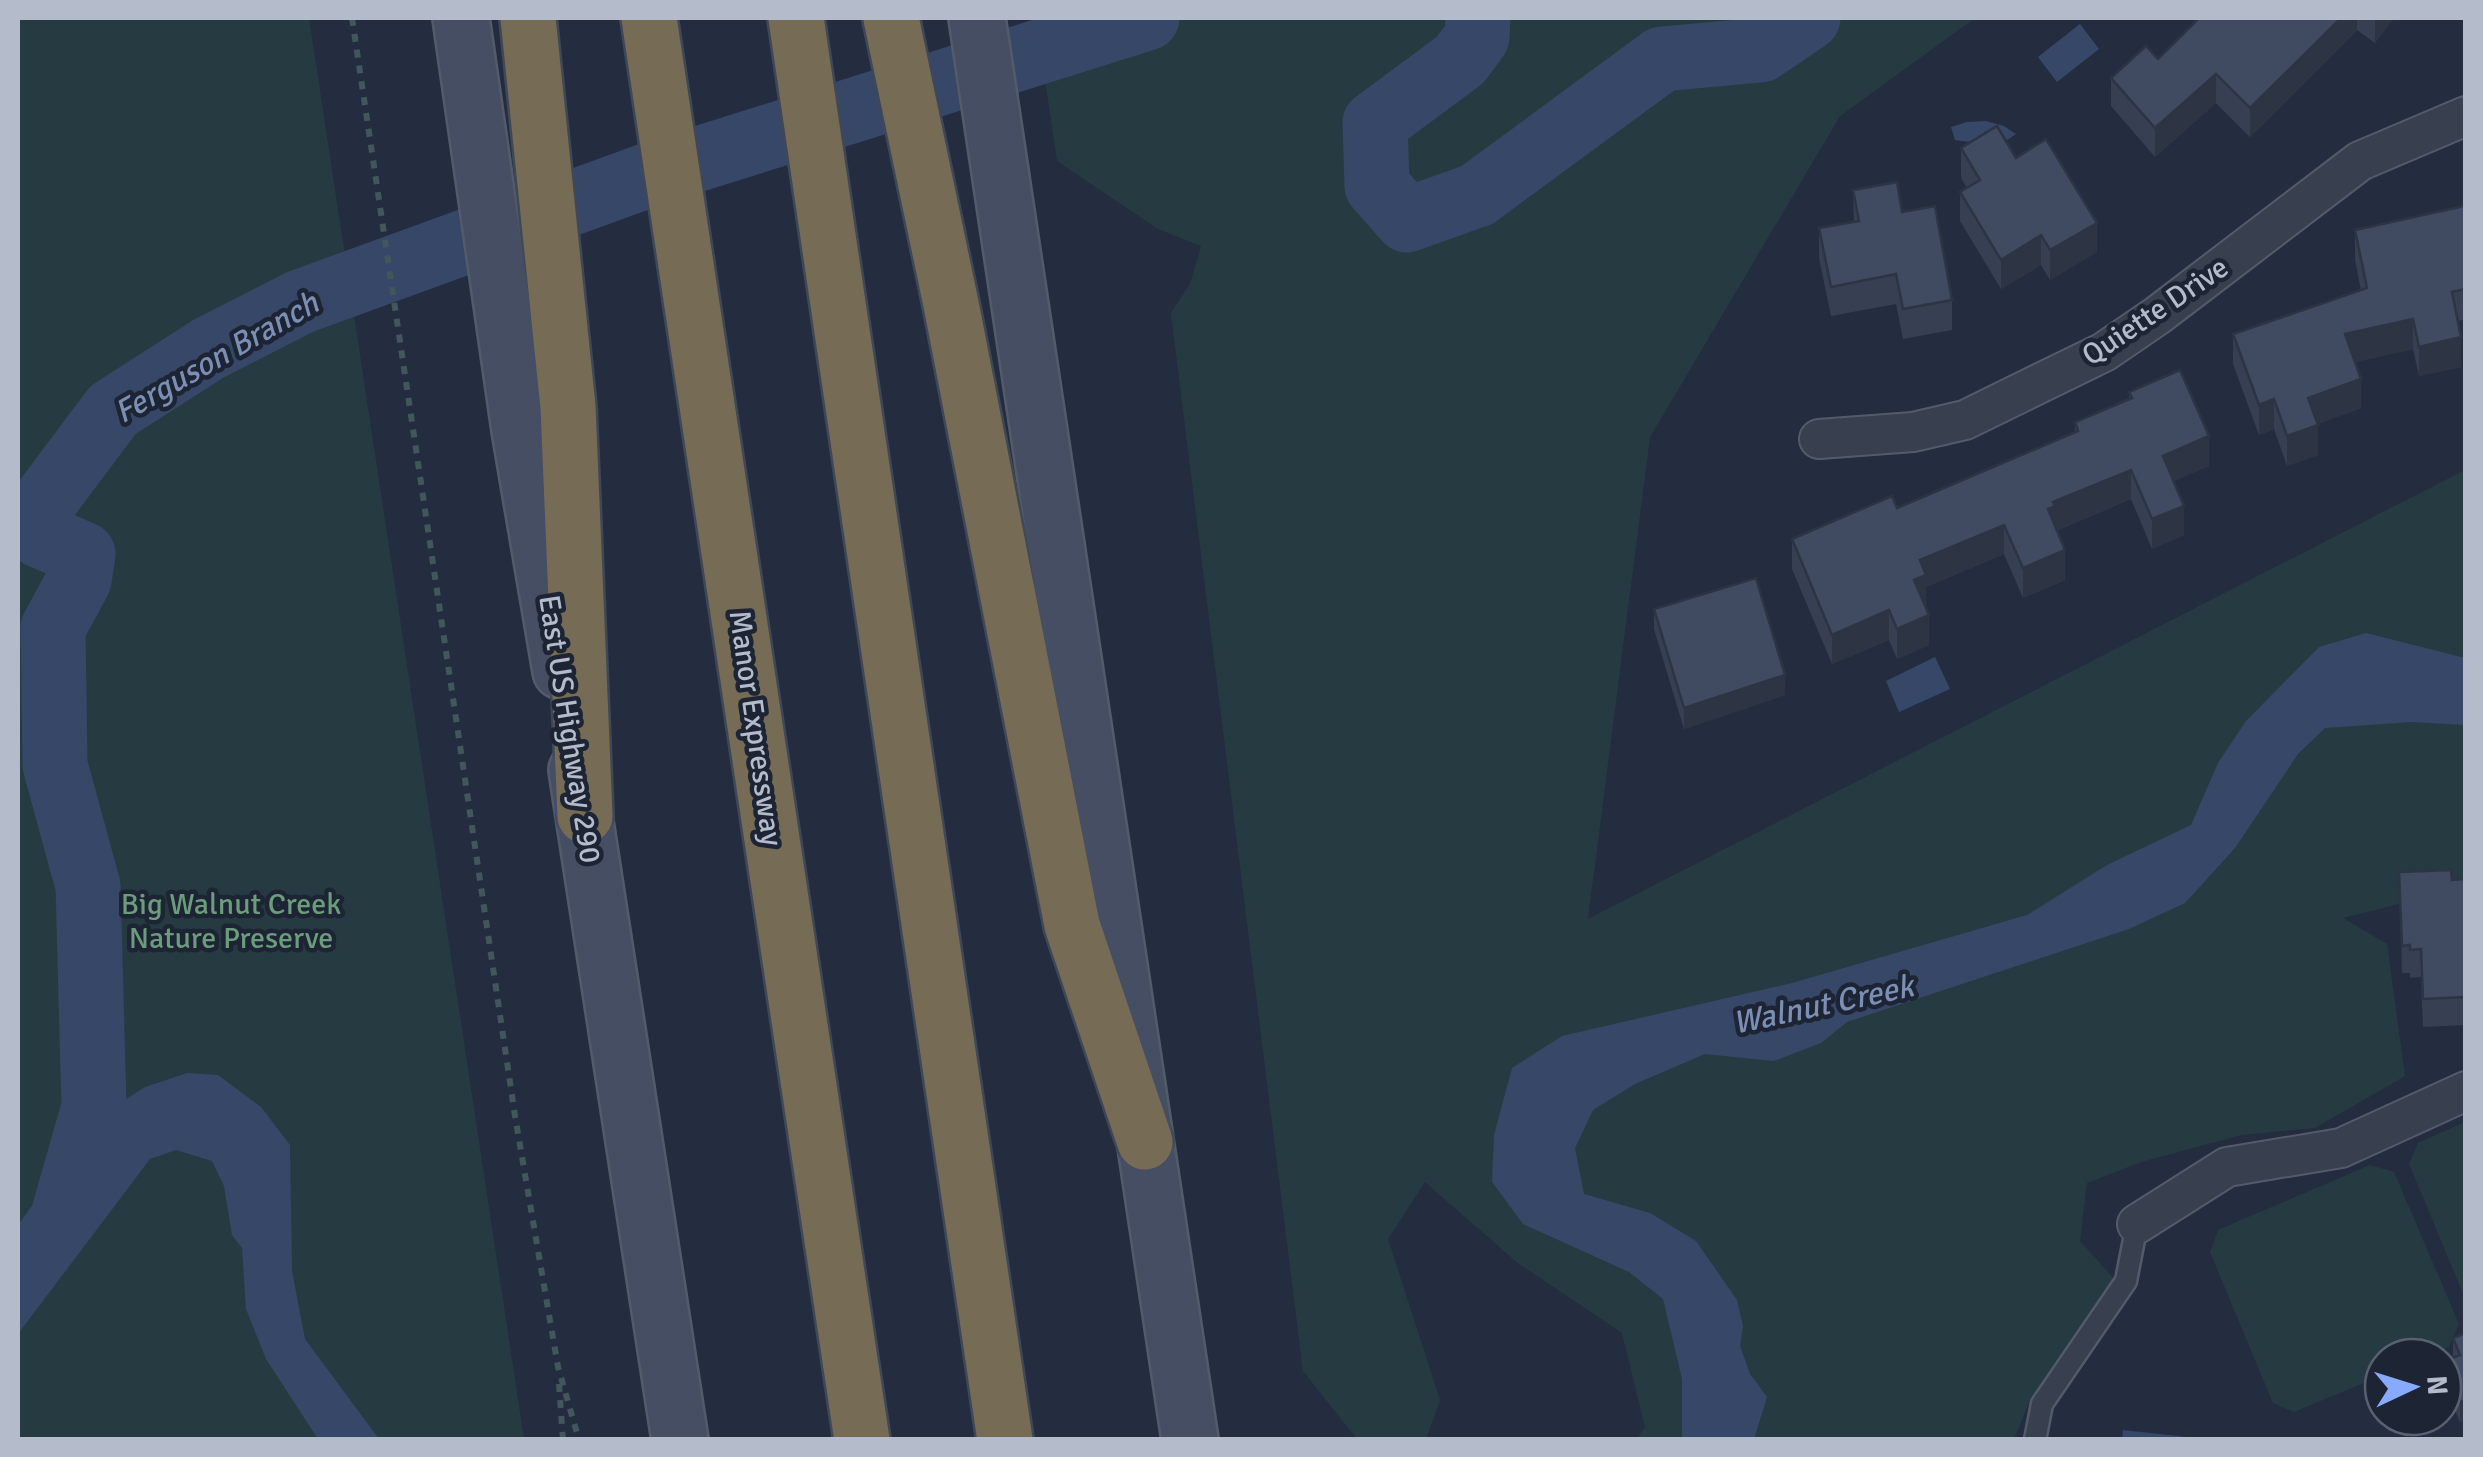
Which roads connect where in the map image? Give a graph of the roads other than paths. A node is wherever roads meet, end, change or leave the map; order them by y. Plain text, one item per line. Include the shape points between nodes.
1 (461, 18) edge
2 (528, 18) edge
3 (649, 18) edge
4 (796, 18) edge
5 (890, 18) edge
6 (977, 18) edge
7 (2466, 116) edge
8 (544, 419) junction
9 (1818, 439) dead end
10 (585, 816) joint
11 (2466, 1091) edge
12 (1145, 1142) junction
13 (2136, 1224) joint
14 (680, 1440) edge
15 (862, 1440) edge
16 (1005, 1440) edge
17 (1190, 1440) edge
18 (2035, 1440) edge

1 - 8 main road
2 - 8 highway
3 - 15 highway, Manor Expressway
4 - 16 highway
5 - 12 highway via 1072,925
6 - 12 main road
7 - 9 street, Quiette Drive via 2360,161 2104,352 1965,420 1913,432
8 - 10 highway
10 - 14 main road, East US Highway 290
11 - 13 street via 2340,1148 2226,1166
12 - 17 main road
13 - 18 lane via 2126,1280 2042,1404

